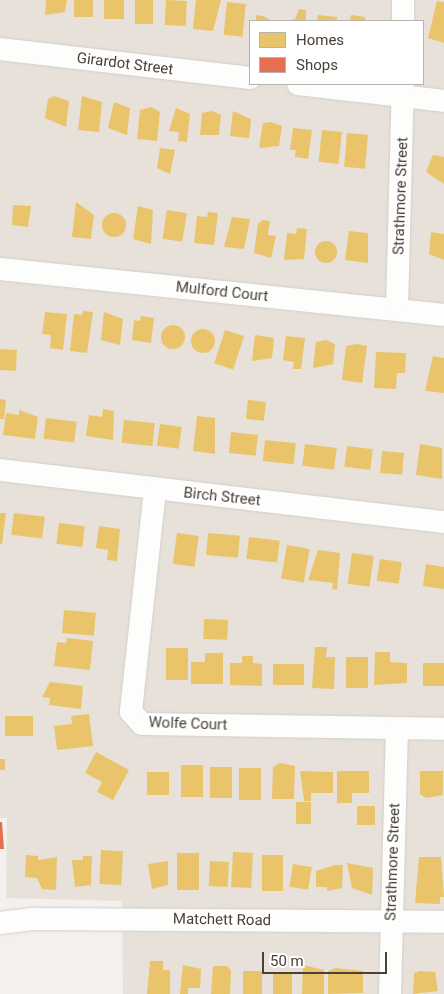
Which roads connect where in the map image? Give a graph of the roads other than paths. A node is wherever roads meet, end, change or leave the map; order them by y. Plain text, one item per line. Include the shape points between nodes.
1 (403, 0) edge
2 (403, 20) edge
3 (0, 49) edge
4 (249, 78) edge
5 (316, 85) edge
6 (403, 90) edge
7 (444, 101) edge
8 (0, 269) edge
9 (397, 309) junction
10 (444, 315) edge
11 (0, 470) edge
12 (155, 490) junction
13 (444, 522) edge
14 (397, 730) junction
15 (444, 730) edge
16 (391, 922) junction
17 (444, 922) edge
18 (0, 923) edge
19 (390, 994) edge

1 - 2 street
3 - 4 street, Girardot Street
5 - 6 street
6 - 7 street
6 - 9 street, Strathmore Street
8 - 9 street, Mulford Court
9 - 10 street, Mulford Court
11 - 12 street, Birch Street
12 - 13 street, Birch Street
12 - 14 street, Wolfe Court via 131,712 142,724
14 - 15 street, Wolfe Court
14 - 16 street, Strathmore Street
16 - 17 street, Matchett Road
16 - 18 street, Matchett Road via 35,918
16 - 19 street, Strathmore Street

